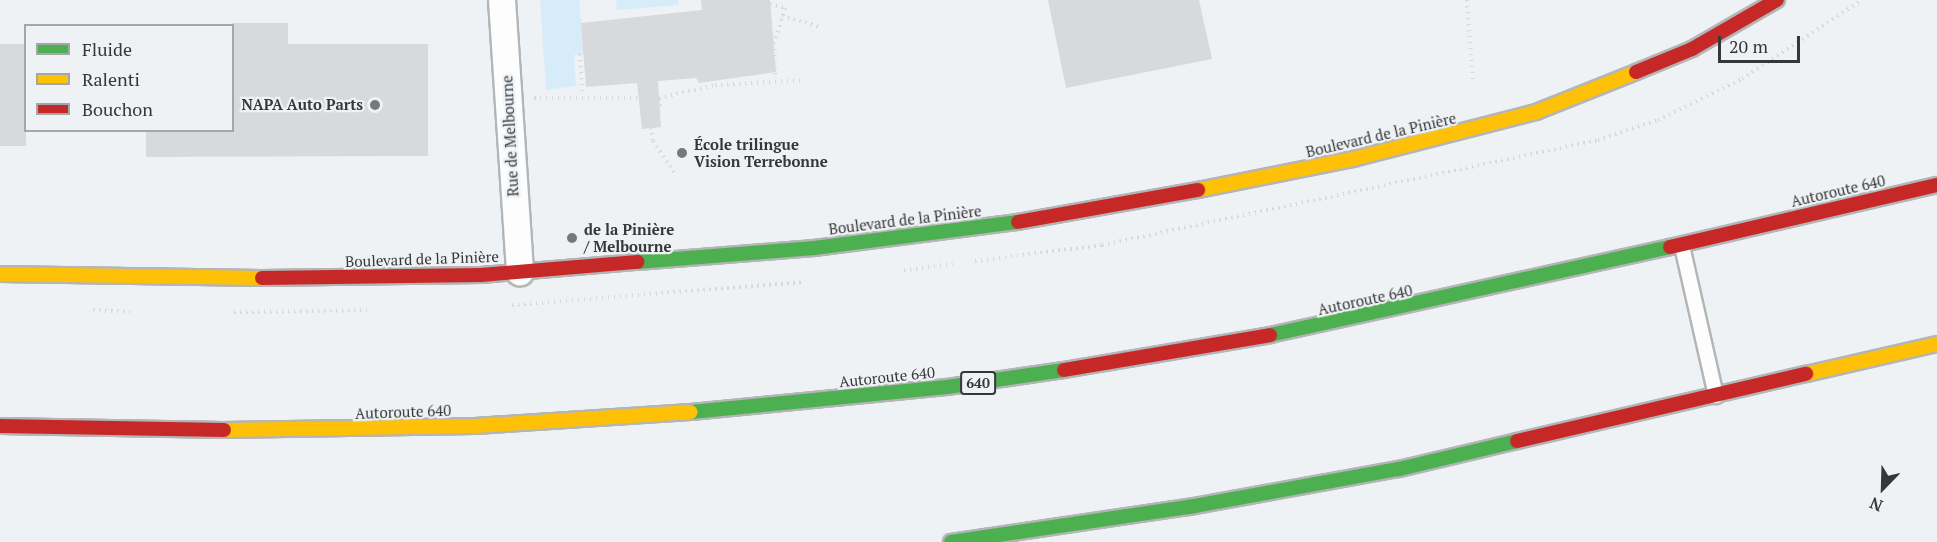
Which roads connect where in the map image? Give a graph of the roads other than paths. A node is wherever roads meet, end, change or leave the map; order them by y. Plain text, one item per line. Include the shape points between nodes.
1 (502, 0) edge
2 (1777, 0) edge
3 (1937, 185) edge
4 (1682, 246) junction
5 (520, 272) junction
6 (0, 274) edge
7 (1937, 344) edge
8 (1716, 396) junction
9 (0, 426) edge
10 (951, 542) edge

1 - 5 street, Rue de Melbourne
2 - 5 main road, Boulevard de la Pinière via 1692,49 1569,101 1467,132 1334,163 1054,218 804,249
3 - 4 main road, Autoroute 640 / 640
4 - 8 lane
4 - 9 main road, Autoroute 640 / 640 via 1497,289 1216,346 1015,378 814,402 393,429
5 - 6 main road, Boulevard de la Pinière via 293,280
7 - 8 main road
8 - 10 main road via 1337,481

